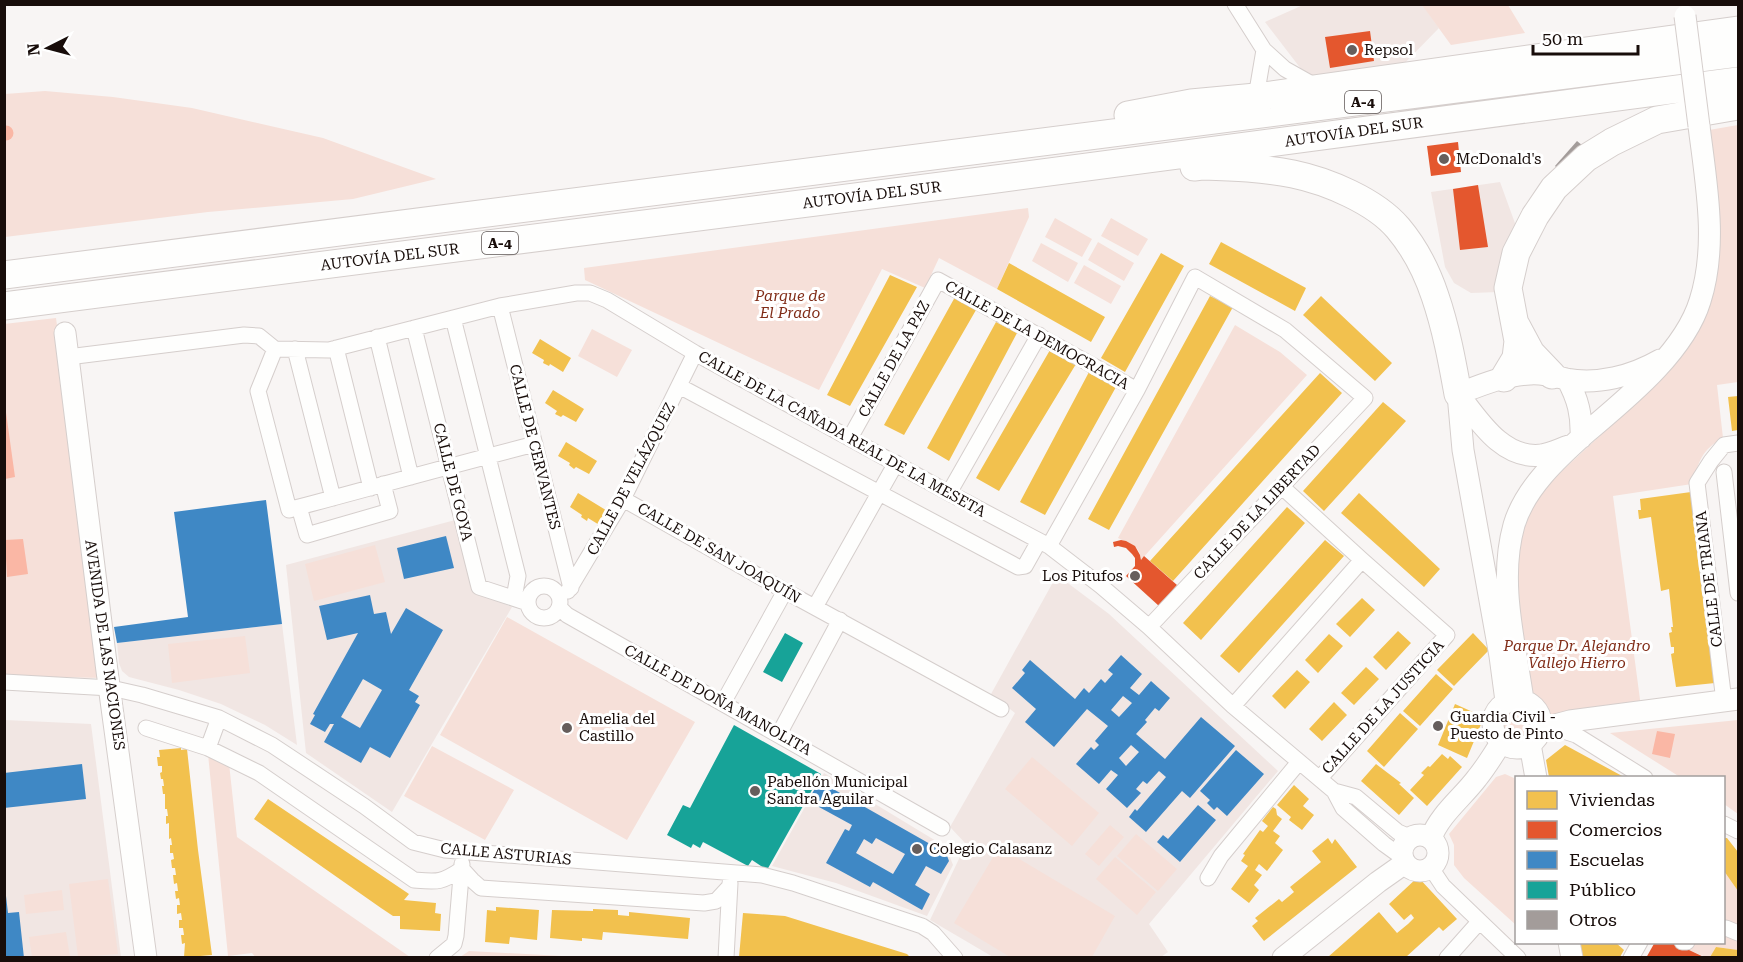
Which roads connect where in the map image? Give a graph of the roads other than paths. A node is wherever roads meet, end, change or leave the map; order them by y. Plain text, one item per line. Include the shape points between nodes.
1 (1235, 4) edge
2 (1685, 10) edge
3 (1738, 24) edge
4 (1738, 30) edge
5 (1647, 42) junction
6 (1264, 50) junction
7 (1738, 53) edge
8 (1738, 81) edge
9 (1317, 87) junction
10 (1256, 97) junction
11 (1738, 106) edge
12 (987, 148) junction
13 (996, 179) junction
14 (4, 275) edge
15 (938, 279) joint
16 (4, 306) edge
17 (500, 306) junction
18 (453, 318) junction
19 (1514, 321) junction
20 (414, 328) junction
21 (65, 333) dead end
22 (1039, 335) junction
23 (377, 337) junction
24 (336, 348) junction
25 (276, 349) junction
26 (296, 349) junction
27 (695, 354) junction
28 (1668, 355) junction
29 (68, 357) junction
30 (1559, 377) junction
31 (1504, 378) junction
32 (679, 386) junction
33 (1137, 390) junction
34 (1458, 394) junction
35 (850, 438) junction
36 (1577, 441) junction
37 (1738, 443) edge
38 (535, 444) junction
39 (489, 456) junction
40 (1711, 461) junction
41 (896, 463) junction
42 (449, 466) junction
43 (1731, 471) edge
44 (411, 477) junction
45 (377, 486) junction
46 (1281, 486) junction
47 (879, 492) junction
48 (949, 494) junction
49 (333, 498) junction
50 (623, 499) junction
51 (299, 507) junction
52 (1044, 543) junction
53 (1362, 560) junction
54 (571, 588) junction
55 (785, 591) junction
56 (1738, 594) edge
57 (521, 601) junction
58 (559, 603) junction
59 (815, 608) junction
60 (840, 620) junction
61 (1149, 627) junction
62 (4, 682) edge
63 (111, 688) junction
64 (1731, 700) edge
65 (723, 703) junction
66 (1233, 706) junction
67 (1001, 709) dead end
68 (219, 718) junction
69 (1537, 719) junction
70 (146, 728) dead end
71 (779, 734) junction
72 (1501, 743) junction
73 (208, 748) junction
74 (1299, 762) junction
75 (1536, 776) edge
76 (1643, 776) edge
77 (1320, 778) junction
78 (942, 828) dead end
79 (1412, 849) junction
80 (463, 851) junction
81 (1431, 868) junction
82 (462, 869) junction
83 (1208, 878) dead end
84 (730, 880) junction
85 (1479, 922) junction
86 (1639, 944) edge
87 (146, 957) edge
88 (437, 957) edge
89 (726, 957) edge
90 (955, 957) edge
91 (1283, 957) edge
92 (1447, 957) edge
93 (1518, 957) edge
94 (1631, 957) edge

1 - 6 street
2 - 28 main road, bridge via 1709,240 1700,302
3 - 5 highway
4 - 5 highway
5 - 9 highway
6 - 9 street via 1285,69
6 - 10 street
7 - 12 highway, AUTOVÍA DEL SUR / A-4
8 - 13 highway, AUTOVÍA DEL SUR / A-4
9 - 10 highway
10 - 12 highway via 1191,104 1024,133
11 - 19 highway via 1657,120 1586,158 1554,188 1516,253 1508,288
12 - 14 highway, AUTOVÍA DEL SUR / A-4
13 - 16 highway, AUTOVÍA DEL SUR / A-4
13 - 34 highway via 1067,183 1202,166 1296,174 1355,196 1396,226 1416,254 1435,295
15 - 22 street, CALLE DE LA DEMOCRACIA
15 - 35 street, CALLE DE LA PAZ
17 - 18 street, CALLE DE LA CAÑADA REAL DE LA MESETA
17 - 27 street, CALLE DE LA CAÑADA REAL DE LA MESETA via 590,293
17 - 38 street, CALLE DE CERVANTES
18 - 20 street, CALLE DE LA CAÑADA REAL DE LA MESETA
18 - 39 street
19 - 30 highway via 1531,353
19 - 31 highway via 1516,358
20 - 23 street, CALLE DE LA CAÑADA REAL DE LA MESETA
20 - 42 street, CALLE DE GOYA
21 - 29 main road, AVENIDA DE LAS NACIONES
22 - 33 street, CALLE DE LA DEMOCRACIA
22 - 48 street
23 - 24 street, CALLE DE LA CAÑADA REAL DE LA MESETA
23 - 44 street
24 - 26 street, CALLE DE LA CAÑADA REAL DE LA MESETA
24 - 45 street
25 - 26 street, CALLE DE LA CAÑADA REAL DE LA MESETA
25 - 29 street via 259,336 244,335
25 - 51 street via 258,391 289,510
26 - 49 street
27 - 32 street, CALLE DE VELÁZQUEZ
27 - 35 street, CALLE DE LA CAÑADA REAL DE LA MESETA
28 - 30 main road via 1620,377 1593,381
28 - 36 main road via 1640,388
29 - 63 main road, AVENIDA DE LAS NACIONES
30 - 31 main road via 1528,374
30 - 36 main road via 1579,404 1582,421
31 - 34 main road
32 - 47 street
32 - 50 street, CALLE DE VELÁZQUEZ
33 - 46 street, CALLE DE LA LIBERTAD via 1195,277 1285,330 1365,398
33 - 52 street
34 - 36 main road via 1491,435 1518,453 1542,455
34 - 69 main road via 1463,450 1500,656
35 - 41 street, CALLE DE LA CAÑADA REAL DE LA MESETA
36 - 69 main road via 1529,494 1515,522 1508,553 1507,585
37 - 40 street via 1724,445
38 - 39 street
38 - 54 street, CALLE DE CERVANTES
39 - 42 street
39 - 57 street
40 - 43 street
40 - 64 street, CALLE DE TRIANA via 1697,483
41 - 47 street, CALLE DE SAN JOAQUÍN
41 - 48 street, CALLE DE LA CAÑADA REAL DE LA MESETA
42 - 44 street
42 - 57 street, CALLE DE GOYA via 478,587
43 - 56 street, CALLE DE TRIANA
44 - 45 street
45 - 49 street
45 - 51 street via 390,511 307,535
46 - 53 street
46 - 61 street, CALLE DE LA LIBERTAD
47 - 52 street via 1018,567 1025,566
47 - 59 street, CALLE DE SAN JOAQUÍN
48 - 52 street, CALLE DE LA CAÑADA REAL DE LA MESETA
49 - 51 street
50 - 54 street, CALLE DE VELÁZQUEZ
50 - 55 street, CALLE DE SAN JOAQUÍN
52 - 61 street, CALLE DE LA CAÑADA REAL DE LA MESETA
53 - 66 street
53 - 77 street, CALLE DE LA JUSTICIA via 1447,635
54 - 58 street, CALLE DE VELÁZQUEZ
55 - 59 street, CALLE DE SAN JOAQUÍN
55 - 65 street
57 - 58 street via 541,618 552,615
57 - 58 street via 544,586 554,590
58 - 65 street, CALLE DE DOÑA MANOLITA via 567,615
59 - 60 street, CALLE DE SAN JOAQUÍN
60 - 67 street, CALLE DE SAN JOAQUÍN
60 - 71 street
61 - 66 street, CALLE DE LA CAÑADA REAL DE LA MESETA
62 - 63 street, CALLE ASTURIAS
63 - 68 street, CALLE ASTURIAS
63 - 87 main road, AVENIDA DE LAS NACIONES
64 - 69 main road
65 - 71 street, CALLE DE DOÑA MANOLITA
66 - 74 street, CALLE DE LA CAÑADA REAL DE LA MESETA
68 - 73 street
68 - 80 street, CALLE ASTURIAS via 272,746 413,842
69 - 72 main road via 1520,748
69 - 72 main road via 1497,709 1492,721
69 - 75 main road
69 - 76 street via 1576,735
70 - 73 street, CALLE ASTURIAS
71 - 78 street, CALLE DE DOÑA MANOLITA
72 - 79 main road via 1478,778 1434,830
73 - 82 street, CALLE ASTURIAS via 259,773 414,880 438,882
74 - 77 street, CALLE DE LA CAÑADA REAL DE LA MESETA
74 - 83 street via 1221,856
77 - 79 street, CALLE DE LA CAÑADA REAL DE LA MESETA via 1334,791 1356,797
79 - 81 main road via 1410,868
79 - 81 main road via 1436,843 1438,857
79 - 91 main road via 1378,882
80 - 82 street
80 - 84 street, CALLE ASTURIAS
81 - 85 street
82 - 84 street, CALLE ASTURIAS via 481,888 704,903 716,900
82 - 88 street via 454,944
84 - 89 street
84 - 90 street, CALLE ASTURIAS via 762,875 922,926
85 - 92 street
85 - 93 street
86 - 94 street

